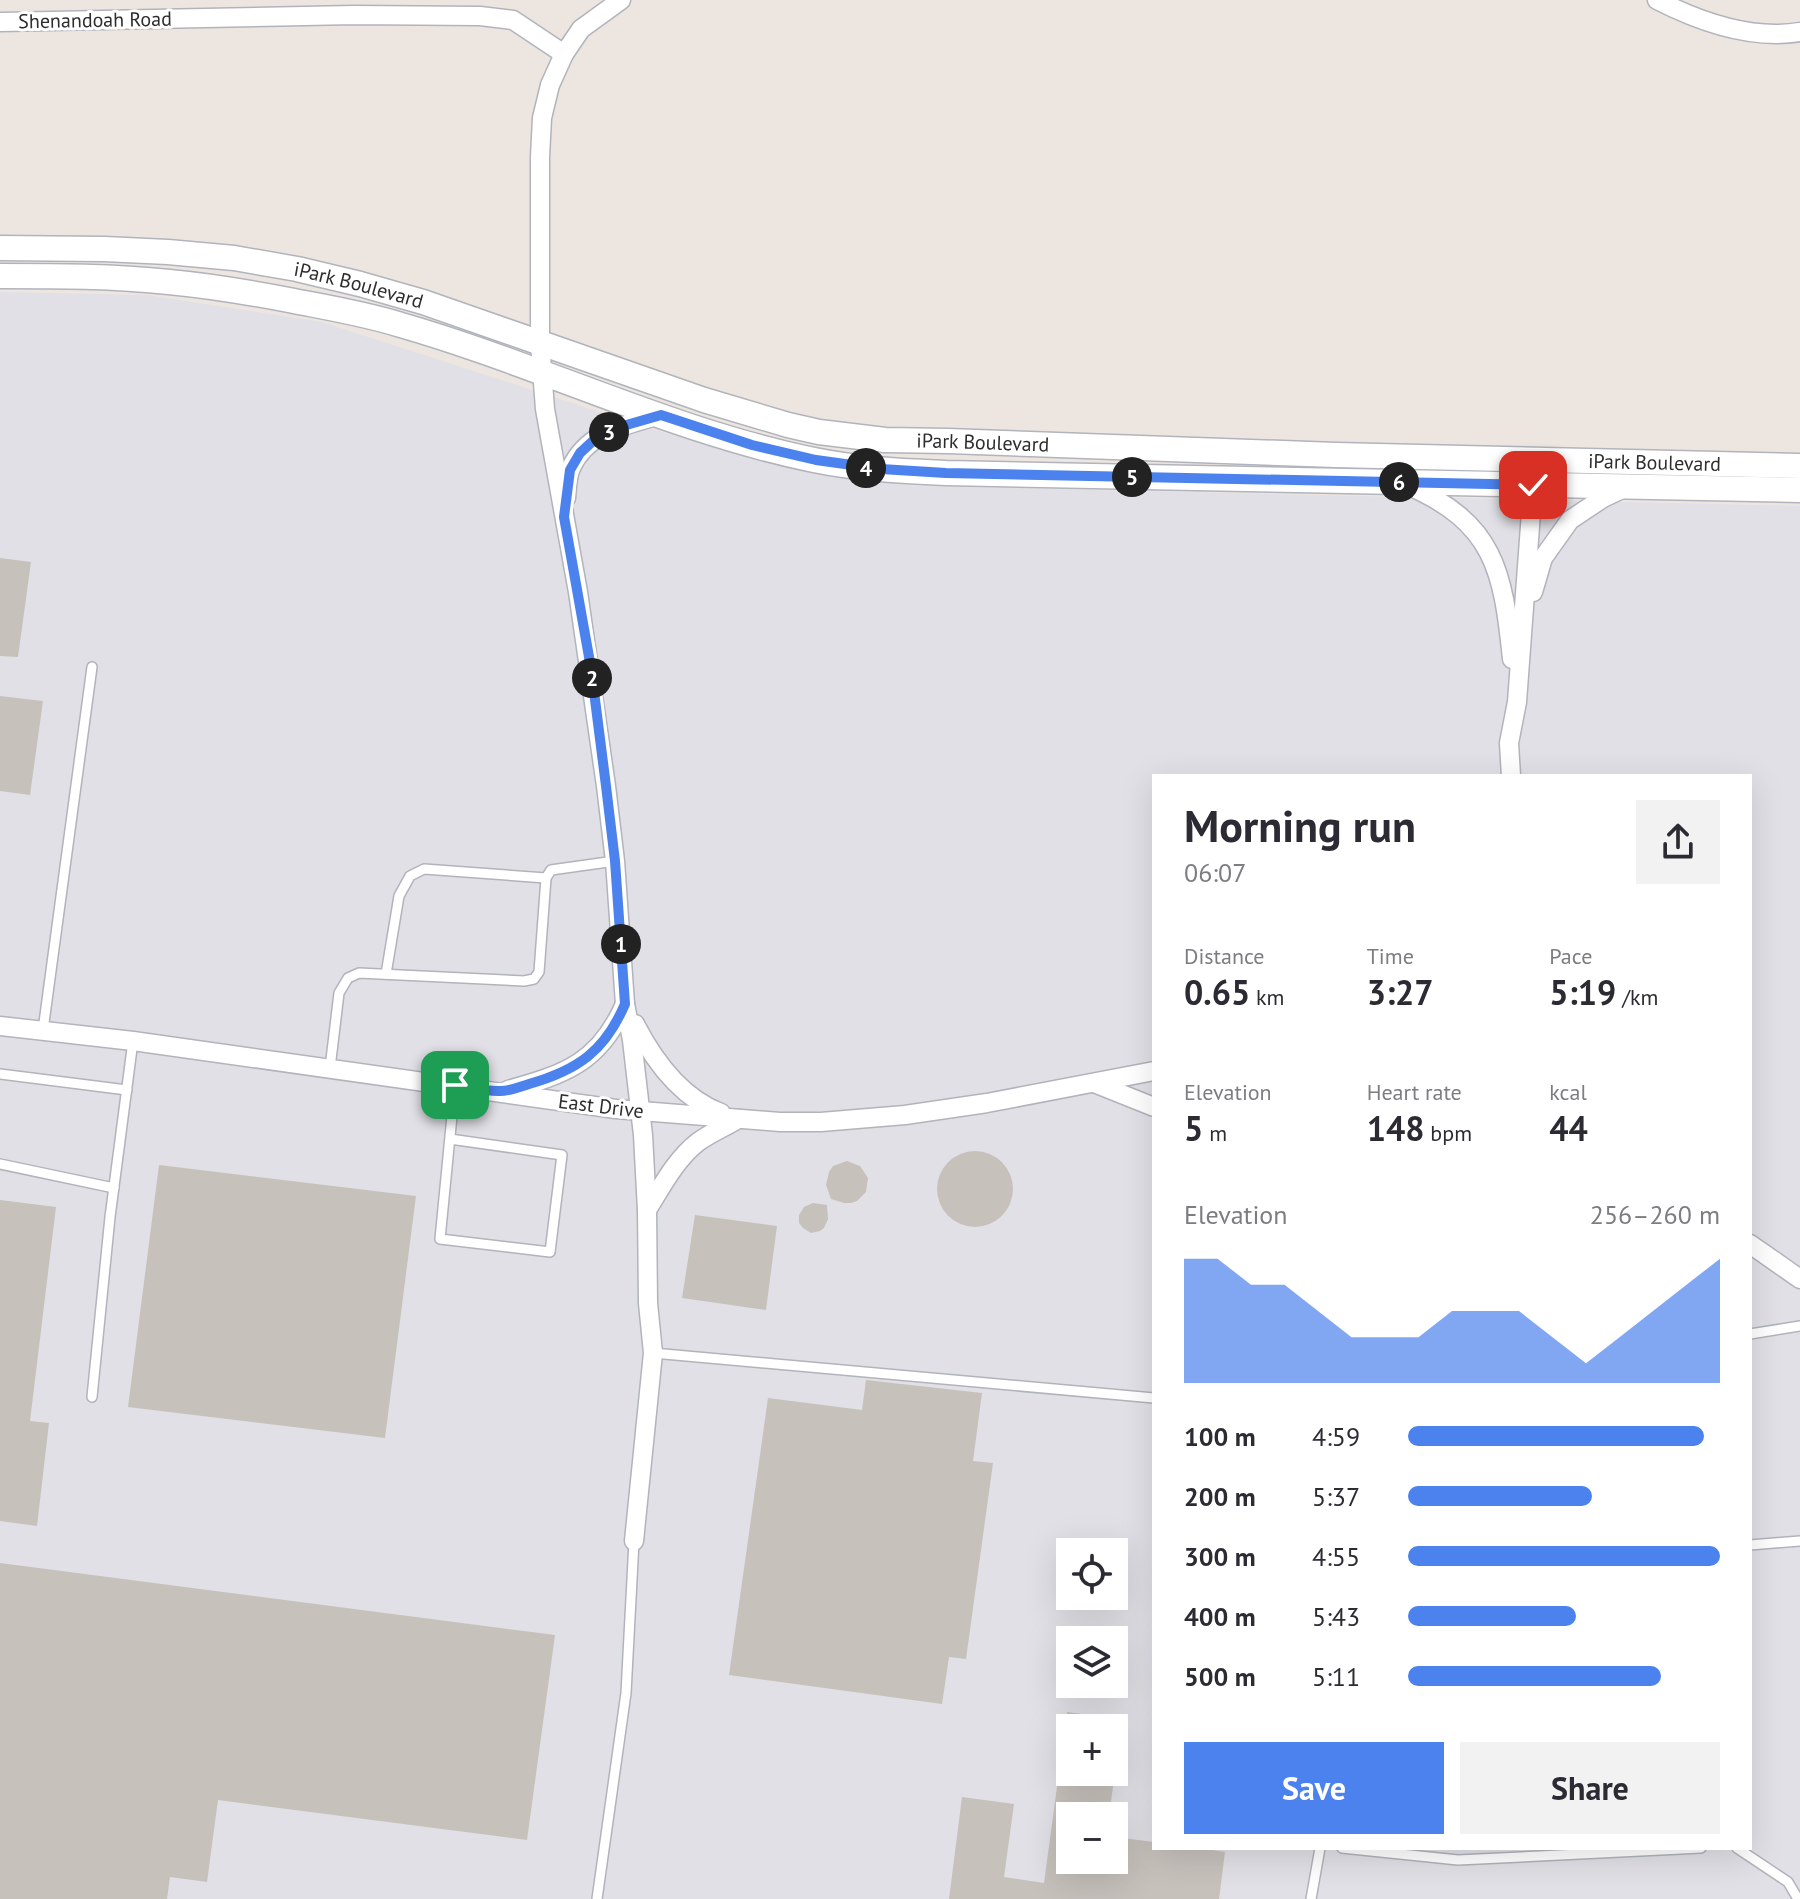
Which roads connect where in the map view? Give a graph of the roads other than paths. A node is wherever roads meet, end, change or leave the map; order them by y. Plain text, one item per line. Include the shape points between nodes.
1 (621, 0) edge
2 (1657, 0) edge
3 (0, 22) edge
4 (1800, 32) edge
5 (564, 54) junction
6 (0, 248) edge
7 (0, 276) edge
8 (540, 344) junction
9 (543, 374) junction
10 (661, 415) junction
11 (1535, 460) junction
12 (1800, 466) edge
13 (1401, 482) junction
14 (1533, 485) junction
15 (1628, 487) junction
16 (1800, 490) edge
17 (564, 517) junction
18 (1523, 622) junction
19 (92, 667) dead end
20 (1517, 702) junction
21 (1511, 774) edge
22 (615, 861) junction
23 (546, 878) junction
24 (386, 974) junction
25 (625, 1004) junction
26 (0, 1026) edge
27 (43, 1030) junction
28 (133, 1041) junction
29 (330, 1068) junction
30 (1152, 1071) edge
31 (0, 1074) edge
32 (1094, 1083) junction
33 (455, 1085) junction
34 (127, 1090) junction
35 (502, 1092) junction
36 (1152, 1106) edge
37 (641, 1111) junction
38 (738, 1119) junction
39 (450, 1139) junction
40 (0, 1164) edge
41 (114, 1188) junction
42 (647, 1210) junction
43 (1752, 1245) edge
44 (1800, 1279) edge
45 (1800, 1326) edge
46 (1752, 1334) edge
47 (653, 1353) junction
48 (92, 1397) dead end
49 (1152, 1398) edge
50 (634, 1541) joint
51 (1800, 1541) edge
52 (1752, 1545) edge
53 (1320, 1850) edge
54 (1361, 1850) edge
55 (1660, 1850) edge
56 (1740, 1850) edge
57 (597, 1899) edge
58 (1311, 1899) edge
59 (1798, 1899) edge

1 - 5 street via 581,29
2 - 4 street via 1751,32
3 - 5 street, Shenandoah Road via 480,16 513,20
5 - 8 street via 542,118
6 - 8 main road, iPark Boulevard via 136,250 265,263 391,293
7 - 9 main road, iPark Boulevard via 106,277 256,294 403,325
8 - 9 street
8 - 11 main road, iPark Boulevard via 755,416 833,434 917,442
9 - 10 main road, iPark Boulevard
9 - 17 street
10 - 13 main road, iPark Boulevard via 774,451 881,469
10 - 17 street via 616,428 580,453 570,470
11 - 12 main road, iPark Boulevard
11 - 14 street
13 - 14 main road, iPark Boulevard
13 - 20 street via 1457,513 1492,559 1507,610
14 - 15 main road, iPark Boulevard
14 - 18 street
15 - 16 main road, iPark Boulevard
15 - 18 street via 1570,520 1543,558
17 - 22 street via 591,668
18 - 20 street
19 - 27 lane
20 - 21 street via 1509,743
22 - 23 lane via 551,870
22 - 25 street
23 - 24 lane via 424,869 410,876 399,896
23 - 24 lane via 539,972 534,979
24 - 29 lane via 359,973 348,978 339,993
25 - 35 street via 605,1041 575,1066
25 - 37 street
25 - 38 street via 647,1048 684,1092
26 - 27 street, East Drive
27 - 28 street, East Drive
28 - 29 street, East Drive
28 - 34 lane
29 - 33 street, East Drive
30 - 32 street, East Drive
31 - 34 lane
32 - 36 street
32 - 38 street, East Drive via 905,1115 821,1122
33 - 35 street, East Drive
33 - 39 lane
34 - 41 lane
35 - 37 street, East Drive
37 - 38 street, East Drive
37 - 42 street
38 - 42 street via 683,1156
39 - 39 lane via 440,1239 550,1252 562,1155
40 - 41 lane
41 - 48 lane
42 - 47 street
43 - 44 street
45 - 46 lane
47 - 49 lane
47 - 50 street
50 - 57 lane via 626,1693
51 - 52 lane
53 - 58 lane
54 - 55 lane via 1458,1860
56 - 59 lane via 1788,1882

